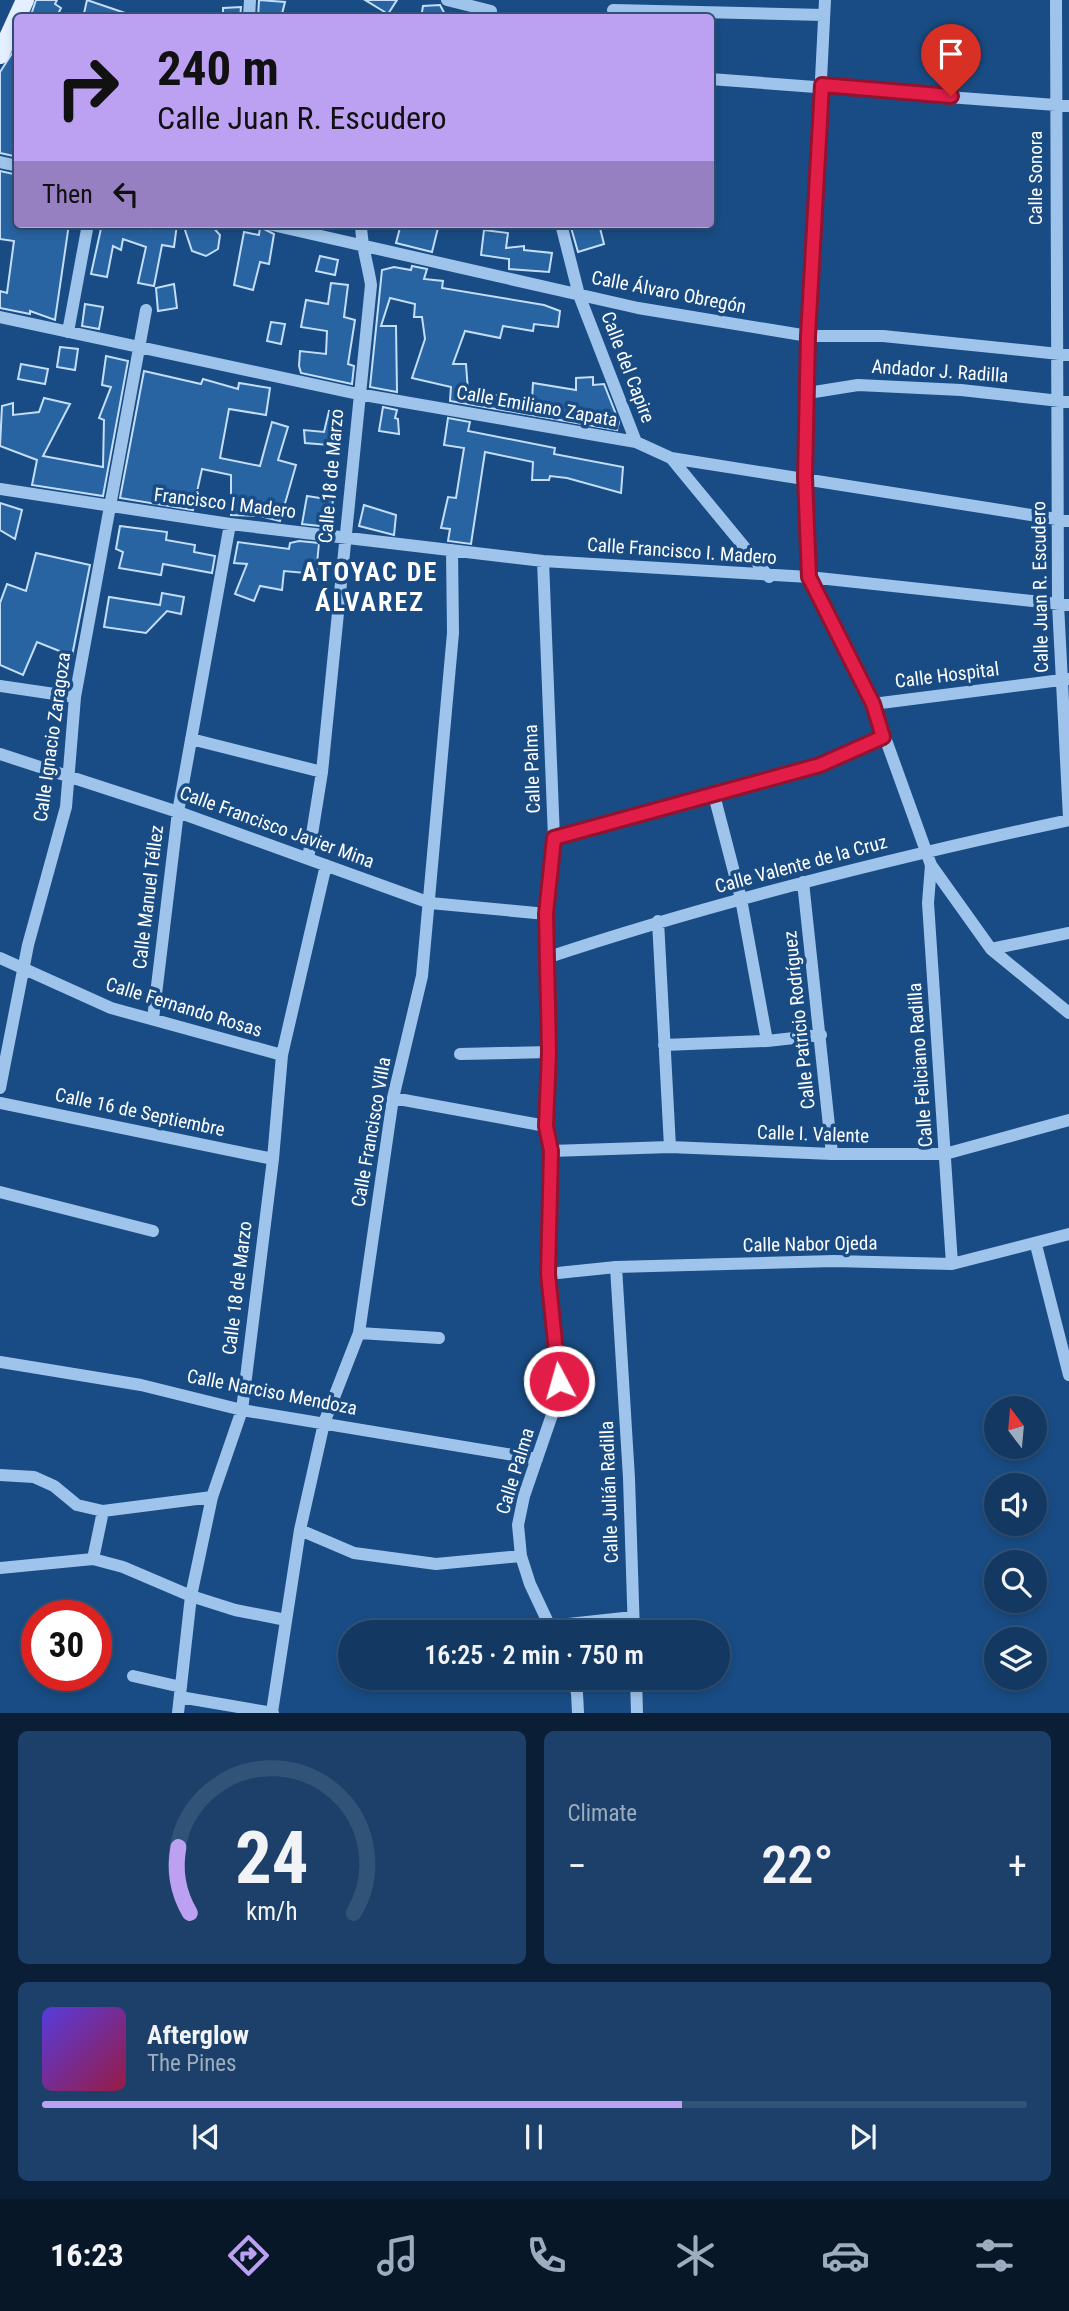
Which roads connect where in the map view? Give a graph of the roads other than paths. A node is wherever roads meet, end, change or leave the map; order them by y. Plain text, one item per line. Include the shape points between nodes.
1 (447, 0) edge
2 (825, 0) edge
3 (1056, 0) edge
4 (710, 6) edge
5 (491, 10) edge
6 (613, 10) dead end
7 (824, 15) junction
8 (14, 30) edge
9 (0, 55) edge
10 (714, 79) edge
11 (822, 85) junction
12 (1054, 104) junction
13 (1069, 106) edge
14 (87, 228) edge
15 (288, 228) edge
16 (361, 228) edge
17 (562, 228) edge
18 (361, 243) junction
19 (579, 295) junction
20 (146, 310) dead end
21 (0, 317) edge
22 (68, 332) junction
23 (808, 336) junction
24 (139, 346) junction
25 (1055, 355) junction
26 (1069, 355) edge
27 (808, 393) junction
28 (358, 394) junction
29 (1063, 401) edge
30 (636, 442) junction
31 (671, 458) junction
32 (805, 477) junction
33 (0, 489) edge
34 (110, 507) junction
35 (1064, 520) edge
36 (230, 524) junction
37 (345, 537) junction
38 (452, 550) junction
39 (544, 561) junction
40 (769, 577) junction
41 (809, 577) junction
42 (1064, 605) edge
43 (1065, 679) edge
44 (0, 686) edge
45 (75, 697) junction
46 (873, 704) junction
47 (883, 737) junction
48 (191, 738) junction
49 (0, 754) edge
50 (322, 772) junction
51 (67, 774) junction
52 (714, 795) junction
53 (178, 812) junction
54 (1069, 819) edge
55 (554, 838) junction
56 (926, 850) junction
57 (308, 859) junction
58 (932, 864) junction
59 (326, 865) junction
60 (803, 882) junction
61 (741, 900) junction
62 (430, 903) junction
63 (546, 914) junction
64 (658, 921) junction
65 (1069, 933) edge
66 (991, 949) junction
67 (0, 958) edge
68 (546, 958) junction
69 (24, 969) junction
70 (1069, 1013) edge
71 (153, 1019) junction
72 (821, 1035) junction
73 (767, 1041) junction
74 (664, 1045) junction
75 (549, 1052) junction
76 (282, 1055) junction
77 (460, 1055) dead end
78 (0, 1088) edge
79 (393, 1098) junction
80 (0, 1103) edge
81 (1069, 1119) edge
82 (546, 1126) junction
83 (670, 1147) junction
84 (551, 1151) junction
85 (832, 1154) junction
86 (946, 1154) junction
87 (273, 1159) junction
88 (0, 1192) edge
89 (153, 1231) dead end
90 (1069, 1234) edge
91 (1036, 1245) junction
92 (951, 1264) junction
93 (616, 1267) junction
94 (548, 1274) junction
95 (359, 1333) junction
96 (439, 1338) dead end
97 (0, 1362) edge
98 (1069, 1375) edge
99 (242, 1410) junction
100 (324, 1423) junction
101 (537, 1459) junction
102 (0, 1475) edge
103 (212, 1497) junction
104 (103, 1511) junction
105 (300, 1530) junction
106 (521, 1556) junction
107 (93, 1559) junction
108 (0, 1567) edge
109 (191, 1596) junction
110 (633, 1617) junction
111 (286, 1620) junction
112 (548, 1620) edge
113 (613, 1620) edge
114 (633, 1620) edge
115 (132, 1676) dead end
116 (576, 1690) edge
117 (636, 1690) edge
118 (181, 1692) junction
119 (272, 1712) edge
120 (178, 1713) edge
121 (578, 1713) edge
122 (637, 1713) edge

1 - 5 street
2 - 7 street
3 - 12 street, Calle Sonora
4 - 6 street
4 - 7 street
7 - 11 street
8 - 9 main road
10 - 11 street
11 - 12 street
11 - 23 street
12 - 13 street
12 - 25 street, Calle Sonora
14 - 22 street
15 - 18 street, Calle Álvaro Obregón
16 - 18 street, Calle 18 de Marzo
17 - 19 street, Calle del Capire
18 - 19 street, Calle Álvaro Obregón
18 - 28 street, Calle 18 de Marzo via 371,285
19 - 23 street, Calle Álvaro Obregón
19 - 30 street, Calle del Capire
20 - 24 street, Calle Ignacio Zaragoza
21 - 22 street, Calle Emiliano Zapata
22 - 24 street, Calle Emiliano Zapata
23 - 25 street, Calle Álvaro Obregón via 883,336
23 - 27 street
24 - 28 street, Calle Emiliano Zapata
24 - 34 street, Calle Ignacio Zaragoza
25 - 26 street, Calle Álvaro Obregón
25 - 29 street, Calle Juan R. Escudero
27 - 29 street, Andador J. Radilla via 858,385
27 - 32 street
28 - 30 street, Calle Emiliano Zapata
28 - 37 street, Calle 18 de Marzo
29 - 35 street, Calle Juan R. Escudero
30 - 31 street, Calle Emiliano Zapata
31 - 32 street, Calle Emiliano Zapata
31 - 40 street
32 - 35 street, Calle Emiliano Zapata
32 - 41 street
33 - 34 street
34 - 36 street, Francisco I Madero
34 - 45 street, Calle Ignacio Zaragoza
35 - 42 street, Calle Juan R. Escudero
36 - 37 street, Francisco I Madero
36 - 48 street, Calle Manuel Téllez
37 - 38 street, Francisco I Madero
37 - 50 street, Calle 18 de Marzo
38 - 39 street, Francisco I Madero
38 - 62 street, Calle Francisco Villa via 453,633
39 - 40 street, Calle Francisco I. Madero
39 - 55 street, Calle Palma
40 - 41 street, Calle Francisco I. Madero
41 - 42 street, Calle Francisco I. Madero
41 - 46 street
42 - 43 street, Calle Juan R. Escudero
43 - 46 street, Calle Hospital
43 - 54 street, Calle Juan R. Escudero
44 - 45 street
45 - 51 street, Calle Ignacio Zaragoza
46 - 47 street
47 - 52 street via 820,765
47 - 56 street
48 - 50 street
48 - 53 street, Calle Manuel Téllez
49 - 51 street, Calle Francisco Javier Mina
50 - 57 street, Calle 18 de Marzo
51 - 53 street, Calle Francisco Javier Mina
51 - 69 street, Calle Ignacio Zaragoza via 66,807
52 - 55 street
52 - 61 street
53 - 57 street, Calle Francisco Javier Mina
53 - 71 street, Calle Manuel Téllez
54 - 56 street, Calle Valente de la Cruz
55 - 63 street, Calle Palma
56 - 58 street
56 - 60 street, Calle Valente de la Cruz
57 - 59 street, Calle Francisco Javier Mina
58 - 66 street
58 - 86 street, Calle Feliciano Radilla via 928,903
59 - 62 street, Calle Francisco Javier Mina
59 - 76 street, Calle 18 de Marzo
60 - 61 street, Calle Valente de la Cruz
60 - 72 street, Calle Patricio Rodríguez
61 - 64 street, Calle Valente de la Cruz
61 - 73 street
62 - 63 street, Calle Francisco Javier Mina
62 - 79 street, Calle Francisco Villa via 422,976
63 - 68 street, Calle Palma
64 - 68 street, Calle Valente de la Cruz
64 - 74 street
65 - 66 street
66 - 70 street
67 - 69 street, Calle Fernando Rosas
68 - 75 street, Calle Palma
69 - 71 street, Calle Fernando Rosas via 111,1008
69 - 78 street, Calle Ignacio Zaragoza
71 - 76 street, Calle Fernando Rosas
72 - 73 street
72 - 85 street, Calle Patricio Rodríguez
73 - 74 street
74 - 83 street
75 - 77 street
75 - 82 street, Calle Palma
76 - 87 street, Calle 18 de Marzo
79 - 82 street
79 - 95 street, Calle Francisco Villa
80 - 87 street, Calle 16 de Septiembre
81 - 86 street, Calle I. Valente
82 - 84 street, Calle Palma
83 - 84 street, Calle I. Valente
83 - 85 street, Calle I. Valente
84 - 94 street, Calle Palma
85 - 86 street, Calle I. Valente
86 - 92 street, Calle Feliciano Radilla
87 - 99 street, Calle 18 de Marzo
88 - 89 street
90 - 91 street, Calle Nabor Ojeda
91 - 92 street, Calle Nabor Ojeda
91 - 98 street
92 - 93 street, Calle Nabor Ojeda via 834,1261
93 - 94 street, Calle Nabor Ojeda
93 - 110 street, Calle Julián Radilla
94 - 101 street, Calle Palma via 559,1381
95 - 96 street
95 - 100 street, Calle Francisco Villa
97 - 99 street, Calle Narciso Mendoza via 141,1385
99 - 100 street, Calle Narciso Mendoza
99 - 103 street, Calle 18 de Marzo
100 - 101 street, Calle Narciso Mendoza
100 - 105 street, Calle Francisco Villa
101 - 106 street, Calle Palma via 518,1524
102 - 104 street via 34,1477 77,1505
103 - 104 street
103 - 109 street, Calle 18 de Marzo
104 - 107 street
105 - 106 street via 354,1553 436,1564
105 - 111 street, Calle Francisco Villa
106 - 112 street, Calle Palma
107 - 108 street
107 - 109 street
109 - 111 street via 235,1611
109 - 118 street, Calle 18 de Marzo
110 - 113 street
110 - 114 street, Calle Julián Radilla
111 - 119 street, Calle Francisco Villa
115 - 118 street
116 - 121 street
117 - 122 street
118 - 119 street
118 - 120 street, Calle 18 de Marzo

